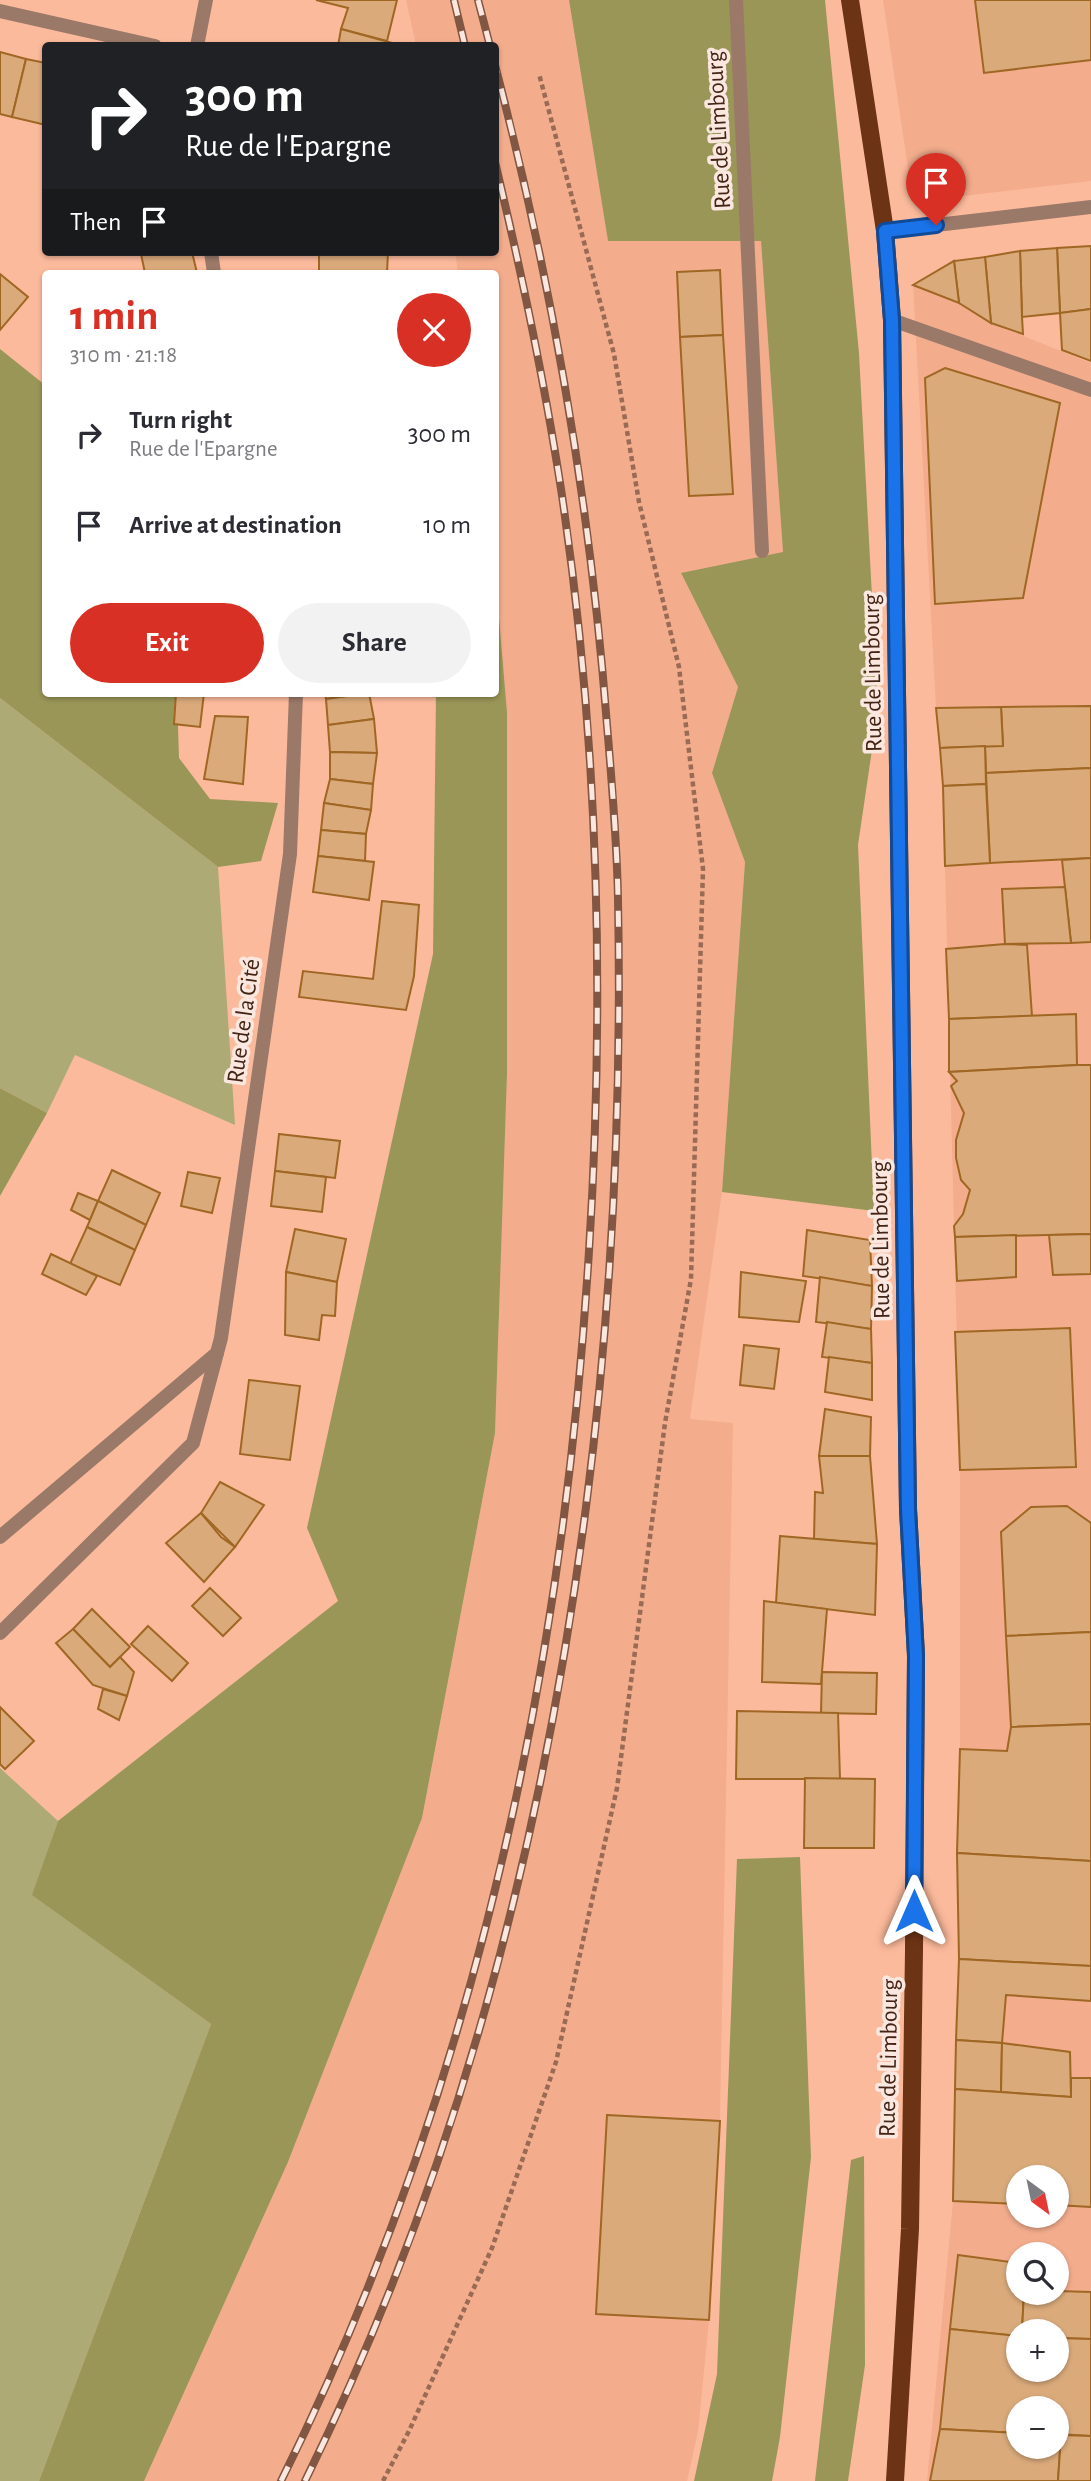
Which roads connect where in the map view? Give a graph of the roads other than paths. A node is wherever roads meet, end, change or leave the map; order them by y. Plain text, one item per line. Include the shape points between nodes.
1 (206, 0) edge
2 (736, 0) edge
3 (850, 0) edge
4 (0, 11) edge
5 (137, 42) edge
6 (198, 42) edge
7 (1091, 207) edge
8 (885, 231) junction
9 (892, 320) junction
10 (1091, 390) edge
11 (762, 551) dead end
12 (296, 697) edge
13 (216, 1353) junction
14 (0, 1537) edge
15 (0, 1633) edge
16 (895, 2481) edge

1 - 6 street
2 - 11 street, Rue de Limbourg
3 - 8 main road, Rue de Limbourg
4 - 5 street
7 - 8 street
8 - 9 main road, Rue de Limbourg
9 - 10 street
9 - 16 main road, Rue de Limbourg via 908,1509 916,1656 910,2229
12 - 13 street, Rue de la Cité via 290,854
13 - 14 street
13 - 15 street, Rue de la Cité via 193,1443

